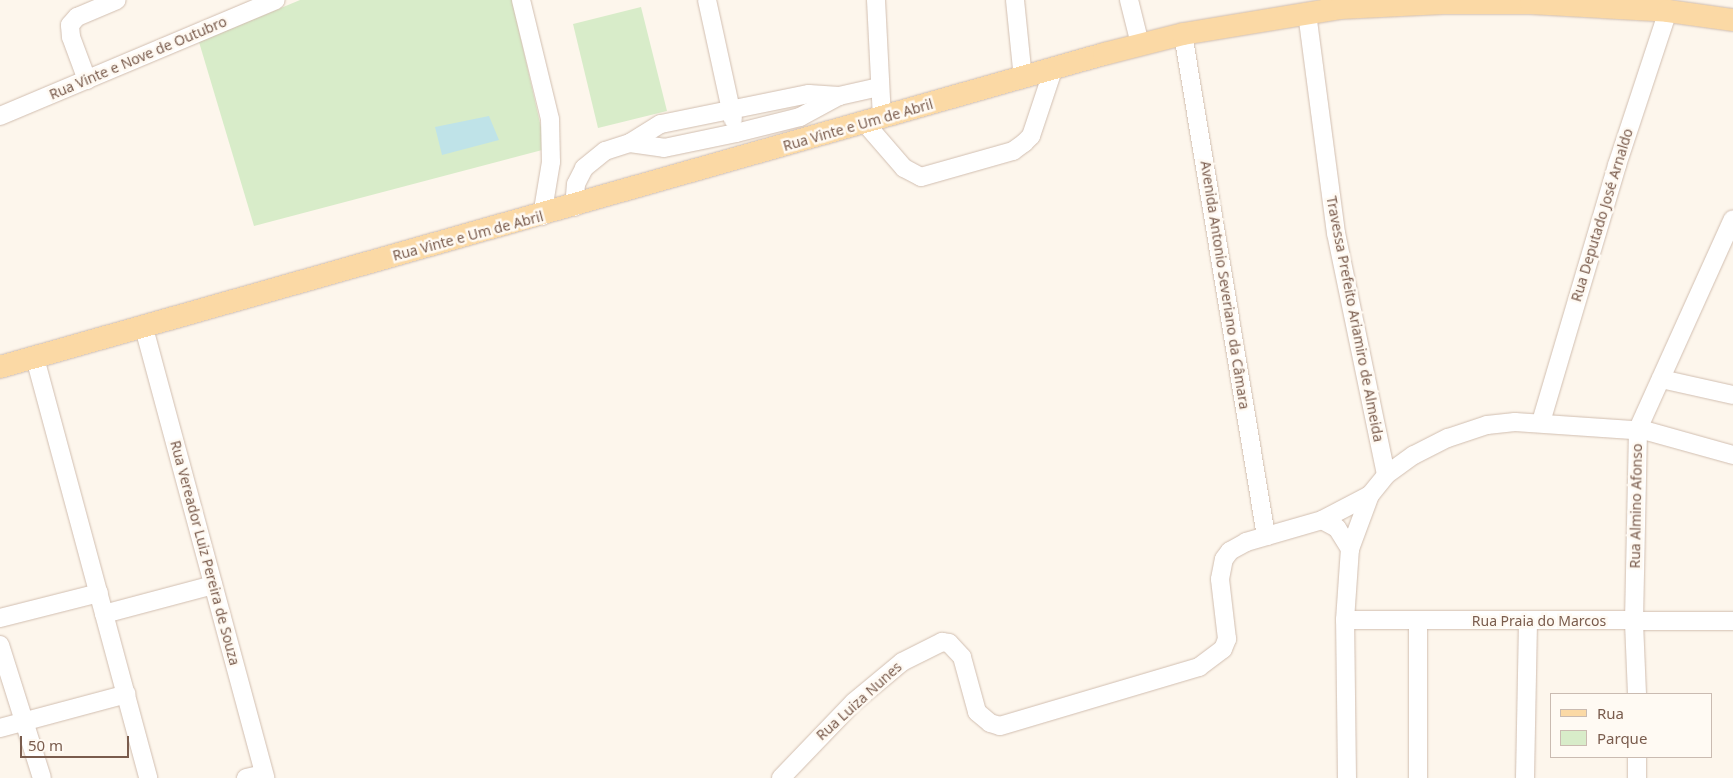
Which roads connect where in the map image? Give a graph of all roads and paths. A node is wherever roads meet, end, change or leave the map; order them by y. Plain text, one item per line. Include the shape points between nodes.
1 (117, 0) edge
2 (276, 0) edge
3 (522, 0) edge
4 (707, 0) edge
5 (876, 0) edge
6 (1015, 0) edge
7 (1129, 0) edge
8 (1680, 8) edge
9 (1307, 13) junction
10 (1733, 20) edge
11 (1183, 34) junction
12 (1140, 44) junction
13 (1053, 70) junction
14 (1023, 79) junction
15 (87, 80) junction
16 (879, 87) junction
17 (839, 96) junction
18 (731, 109) junction
19 (0, 116) edge
20 (873, 121) junction
21 (736, 134) junction
22 (630, 143) junction
23 (740, 159) junction
24 (574, 207) junction
25 (542, 216) junction
26 (1733, 219) edge
27 (144, 328) junction
28 (35, 358) junction
29 (0, 368) edge
30 (1661, 379) junction
31 (1733, 396) edge
32 (1541, 422) junction
33 (1638, 430) junction
34 (1733, 455) edge
35 (1386, 475) junction
36 (1370, 495) junction
37 (1322, 520) junction
38 (1266, 536) junction
39 (1350, 549) junction
40 (213, 585) junction
41 (99, 594) junction
42 (104, 614) junction
43 (0, 618) edge
44 (1345, 620) junction
45 (1418, 621) junction
46 (1528, 621) junction
47 (1634, 621) junction
48 (1733, 621) edge
49 (0, 645) edge
50 (1637, 693) edge
51 (127, 694) junction
52 (25, 720) junction
53 (0, 728) edge
54 (1637, 758) edge
55 (265, 776) edge
56 (42, 778) edge
57 (148, 778) edge
58 (246, 778) edge
59 (781, 778) edge
60 (1347, 778) edge
61 (1418, 778) edge
62 (1525, 778) edge
63 (1637, 778) edge

1 - 15 street via 77,17 70,25 71,37
2 - 15 street, Rua Vinte e Nove de Outubro
3 - 25 street via 550,119 551,162
4 - 18 street
5 - 16 street
6 - 14 street
7 - 12 street
8 - 9 main road, Rua Vinte e Um de Abril via 1443,3
8 - 10 main road, Rua Vinte e Um de Abril
8 - 32 street, Rua Deputado José Arnaldo via 1614,174
9 - 11 main road, Rua Vinte e Um de Abril
9 - 35 street, Travessa Prefeito Ariamiro de Almeida via 1336,233
11 - 12 main road, Rua Vinte e Um de Abril
11 - 38 street, Avenida Antonio Severiano da Câmara
12 - 13 main road, Rua Vinte e Um de Abril
13 - 14 main road, Rua Vinte e Um de Abril
13 - 20 street via 1031,136 1024,143 1013,150 921,177 904,168
14 - 20 main road, Rua Vinte e Um de Abril
15 - 19 street, Rua Vinte e Nove de Outubro
16 - 17 street
16 - 20 street
17 - 18 street via 809,94
17 - 21 street via 800,117
18 - 21 street
18 - 22 street via 661,124
20 - 23 main road, Rua Vinte e Um de Abril
21 - 22 street via 664,148
21 - 23 street
22 - 24 street via 605,151 584,168 576,184
23 - 24 main road, Rua Vinte e Um de Abril
24 - 25 main road, Rua Vinte e Um de Abril
25 - 27 main road, Rua Vinte e Um de Abril
26 - 30 street, Rua Almino Afonso
27 - 28 main road, Rua Vinte e Um de Abril
27 - 40 street, Rua Vereador Luiz Pereira de Souza
28 - 29 main road, Rua Vinte e Um de Abril
28 - 41 street
30 - 31 street
30 - 33 street, Rua Almino Afonso
32 - 33 street
32 - 35 street via 1487,425 1448,438 1414,455
33 - 34 street
33 - 47 street, Rua Almino Afonso
35 - 36 street
36 - 37 street
36 - 39 street
37 - 38 street
37 - 39 street via 1337,528
38 - 59 street, Rua Luiza Nunes via 1246,542 1224,559 1220,579 1227,638 1223,649 1199,668 1000,726 976,712 962,657 949,643 935,644 902,662 854,702
39 - 44 street
40 - 42 street
40 - 55 street, Rua Vereador Luiz Pereira de Souza
41 - 42 street
41 - 43 street
42 - 51 street
44 - 45 street, Rua Praia do Marcos
44 - 60 street
45 - 46 street, Rua Praia do Marcos
45 - 61 street
46 - 47 street, Rua Praia do Marcos
46 - 62 street
47 - 48 street, Rua Praia do Marcos
47 - 50 street, Rua Almino Afonso
49 - 52 street
51 - 52 street
51 - 57 street
52 - 53 street
52 - 56 street
54 - 63 street
55 - 58 street

